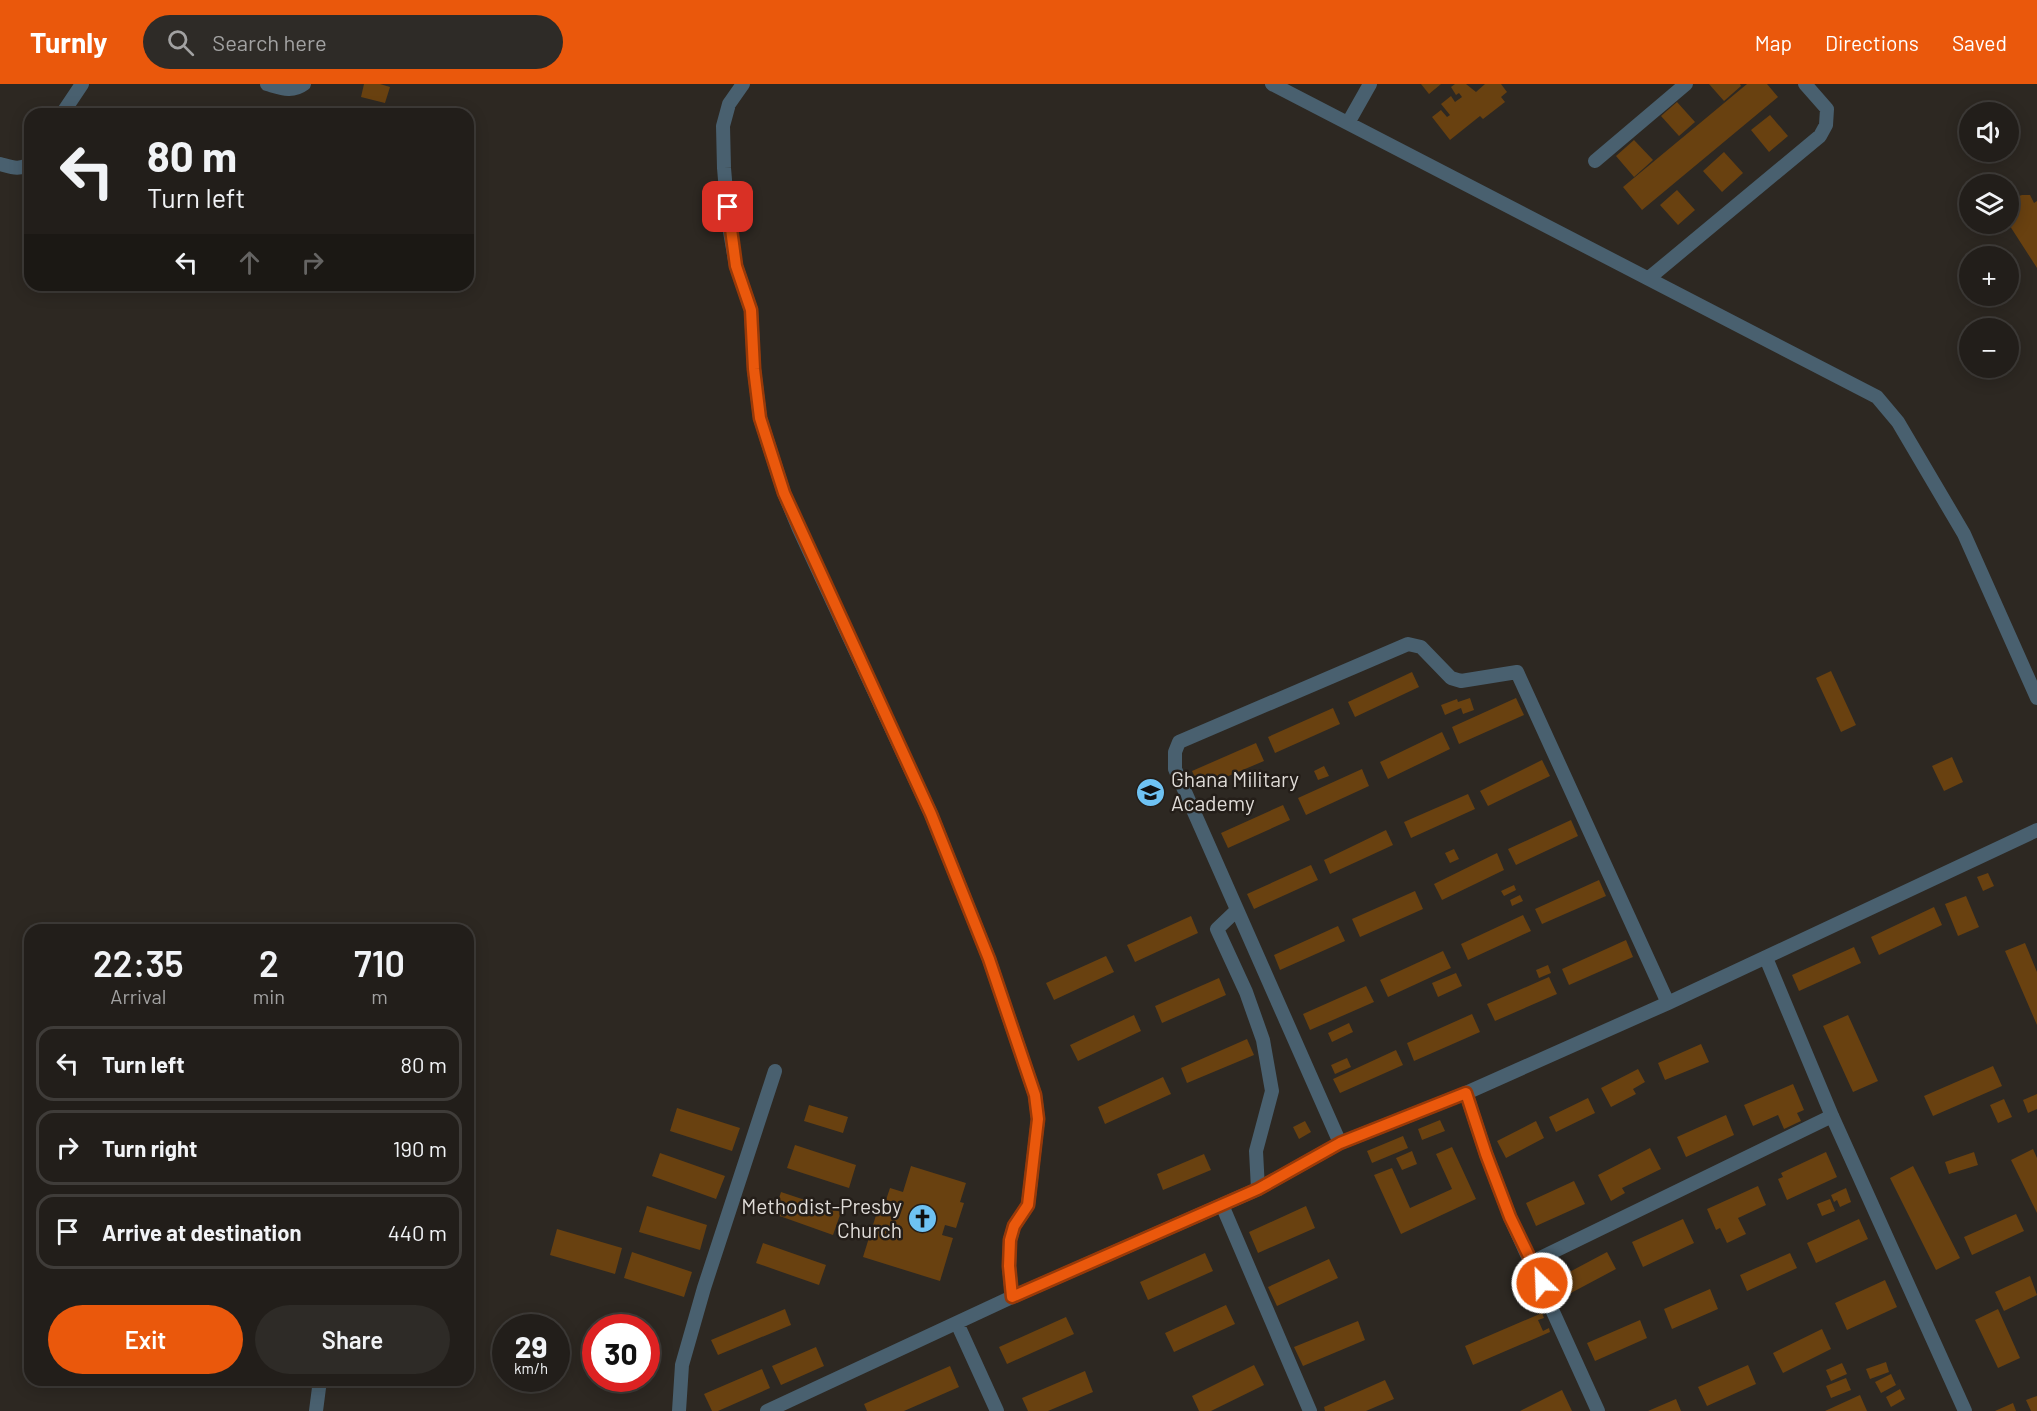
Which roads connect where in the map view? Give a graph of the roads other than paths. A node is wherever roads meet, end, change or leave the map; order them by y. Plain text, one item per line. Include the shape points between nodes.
1 (82, 84) edge
2 (267, 84) edge
3 (304, 84) edge
4 (742, 84) edge
5 (1272, 84) edge
6 (1370, 84) edge
7 (1686, 84) edge
8 (1805, 84) edge
9 (66, 108) edge
10 (1348, 123) junction
11 (1595, 161) dead end
12 (0, 164) edge
13 (24, 167) edge
14 (1649, 278) junction
15 (2037, 698) edge
16 (2037, 830) edge
17 (1237, 910) junction
18 (1766, 958) junction
19 (1668, 1003) junction
20 (775, 1071) dead end
21 (1466, 1093) junction
22 (1832, 1116) junction
23 (1340, 1143) junction
24 (1258, 1189) junction
25 (1222, 1205) junction
26 (1532, 1262) junction
27 (1012, 1297) junction
28 (957, 1323) junction
29 (319, 1386) edge
30 (316, 1411) edge
31 (679, 1411) edge
32 (767, 1411) edge
33 (997, 1411) edge
34 (1310, 1411) edge
35 (1598, 1411) edge
36 (1965, 1411) edge

1 - 9 street
2 - 3 street via 285,89 297,89
4 - 27 street via 729,104 723,126 724,168 736,266 751,310 760,418 799,529 931,814 989,959 1035,1095 1038,1119 1028,1205 1010,1240
5 - 10 street
6 - 10 street
7 - 11 street
8 - 14 street via 1827,109 1820,136
10 - 14 street
12 - 13 street
14 - 15 street via 1877,397 1899,422 1964,534
16 - 18 street
17 - 19 street via 1175,769 1179,742 1408,644 1421,647 1451,678 1461,681 1517,672
17 - 23 street
17 - 24 street via 1217,929 1263,1040 1272,1091 1256,1151
18 - 19 street
18 - 22 street
19 - 21 street
20 - 31 street via 682,1365
21 - 23 street
21 - 26 street via 1510,1217
22 - 26 street
22 - 36 street
23 - 24 street
24 - 25 street
25 - 27 street
25 - 34 street
26 - 35 street
27 - 28 street
28 - 32 street
28 - 33 street
29 - 30 street

